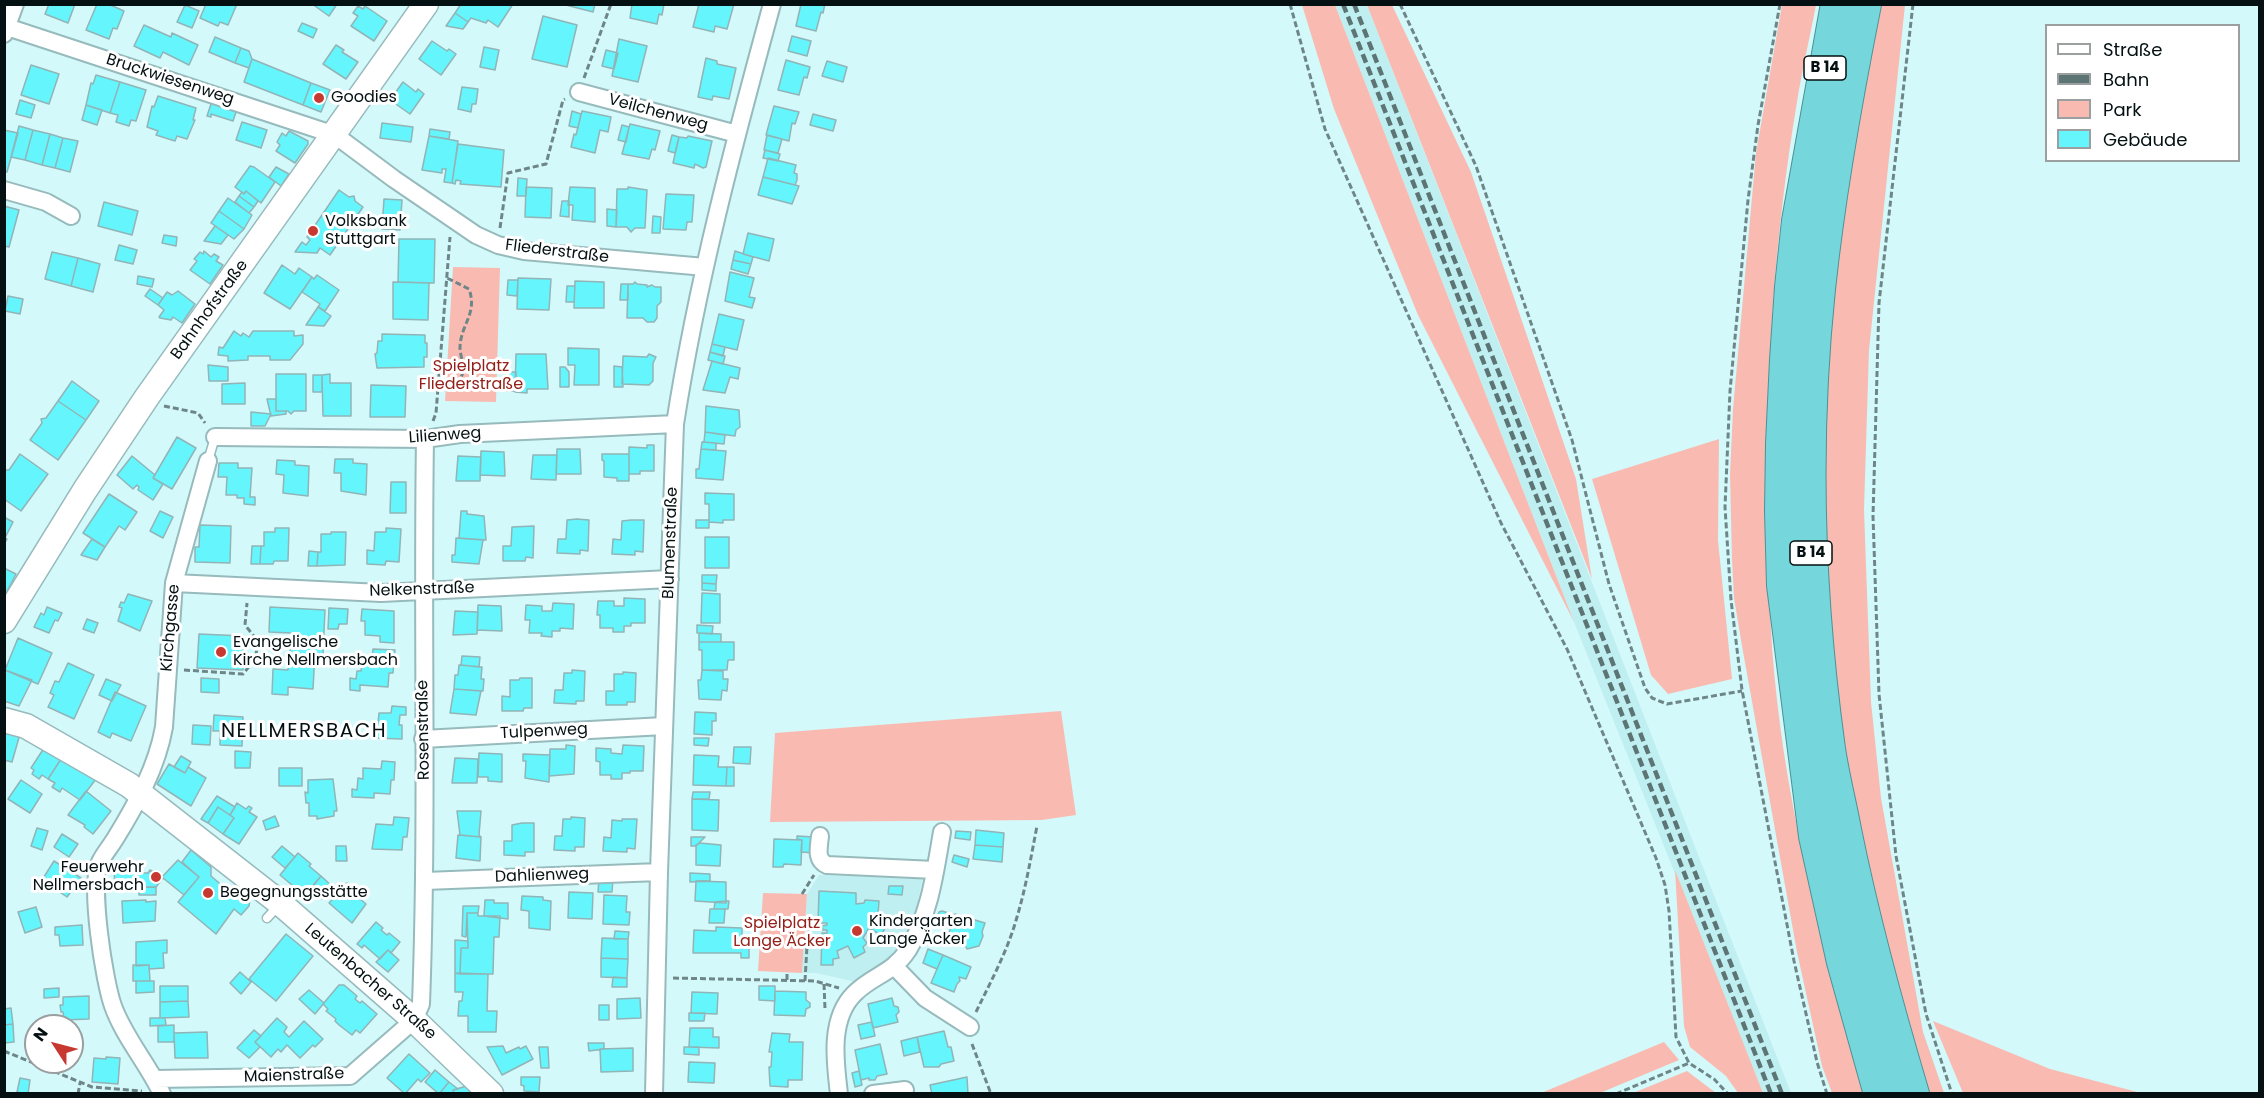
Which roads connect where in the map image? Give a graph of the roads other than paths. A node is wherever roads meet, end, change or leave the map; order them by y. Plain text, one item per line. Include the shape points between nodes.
1 (15, 4) edge
2 (426, 4) edge
3 (772, 4) edge
4 (1837, 4) edge
5 (1865, 4) edge
6 (5, 29) edge
7 (579, 92) road end
8 (335, 135) junction
9 (737, 135) junction
10 (4, 190) edge
11 (71, 216) dead end
12 (705, 267) junction
13 (675, 424) junction
14 (215, 437) joint
15 (424, 439) junction
16 (208, 461) joint
17 (670, 579) junction
18 (174, 583) junction
19 (423, 591) junction
20 (4, 621) edge
21 (4, 720) edge
22 (664, 726) junction
23 (423, 739) junction
24 (140, 794) junction
25 (942, 832) dead end
26 (820, 836) dead end
27 (935, 870) junction
28 (659, 872) junction
29 (425, 881) junction
30 (895, 967) junction
31 (414, 1020) junction
32 (970, 1027) road end
33 (350, 1076) junction
34 (159, 1088) edge
35 (905, 1090) dead end
36 (348, 1094) edge
37 (491, 1094) edge
38 (654, 1094) edge
39 (839, 1094) edge
40 (873, 1094) edge
41 (1880, 1094) edge
42 (1913, 1094) edge

1 - 6 street
2 - 8 street, Bahnhofstraße
3 - 9 street, Blumenstraße
4 - 41 highway, B 14 via 1798,221 1791,287 1782,444 1783,575 1815,836 1843,962
5 - 42 highway, B 14 via 1838,150 1819,291 1809,475 1812,562 1830,751 1858,894
6 - 8 street, Bruckwiesenweg
7 - 9 street, Veilchenweg
8 - 12 street, Fliederstraße via 451,219 498,245 524,251
8 - 20 street, Bahnhofstraße via 147,397
9 - 12 street, Blumenstraße
10 - 11 street via 46,202
12 - 13 street, Blumenstraße
13 - 15 street, Lilienweg
13 - 17 street, Blumenstraße
14 - 15 street, Lilienweg
14 - 16 lane
15 - 19 street, Rosenstraße
16 - 18 street, Kirchgasse
17 - 19 street, Nelkenstraße
17 - 22 street, Blumenstraße
18 - 19 street, Nelkenstraße via 381,593
18 - 24 street, Kirchgasse via 164,727 160,749
19 - 23 street, Rosenstraße
21 - 24 street, Leutenbacher Straße via 26,726
22 - 23 street, Tulpenweg
22 - 28 street, Blumenstraße
23 - 29 street, Rosenstraße
24 - 31 street, Leutenbacher Straße via 274,911
24 - 34 street, Kirchgasse via 99,863 95,893 112,1005
25 - 27 street
26 - 27 street via 819,858 827,866
27 - 30 street via 927,909 916,936
28 - 29 street, Dahlienweg
28 - 38 street, Blumenstraße
29 - 31 street, Rosenstraße via 421,1005
30 - 32 street via 925,998
30 - 39 street via 855,993 846,1007 836,1040
31 - 33 street, Maienstraße
31 - 37 street, Leutenbacher Straße
33 - 34 street, Maienstraße
33 - 36 street
35 - 40 street

